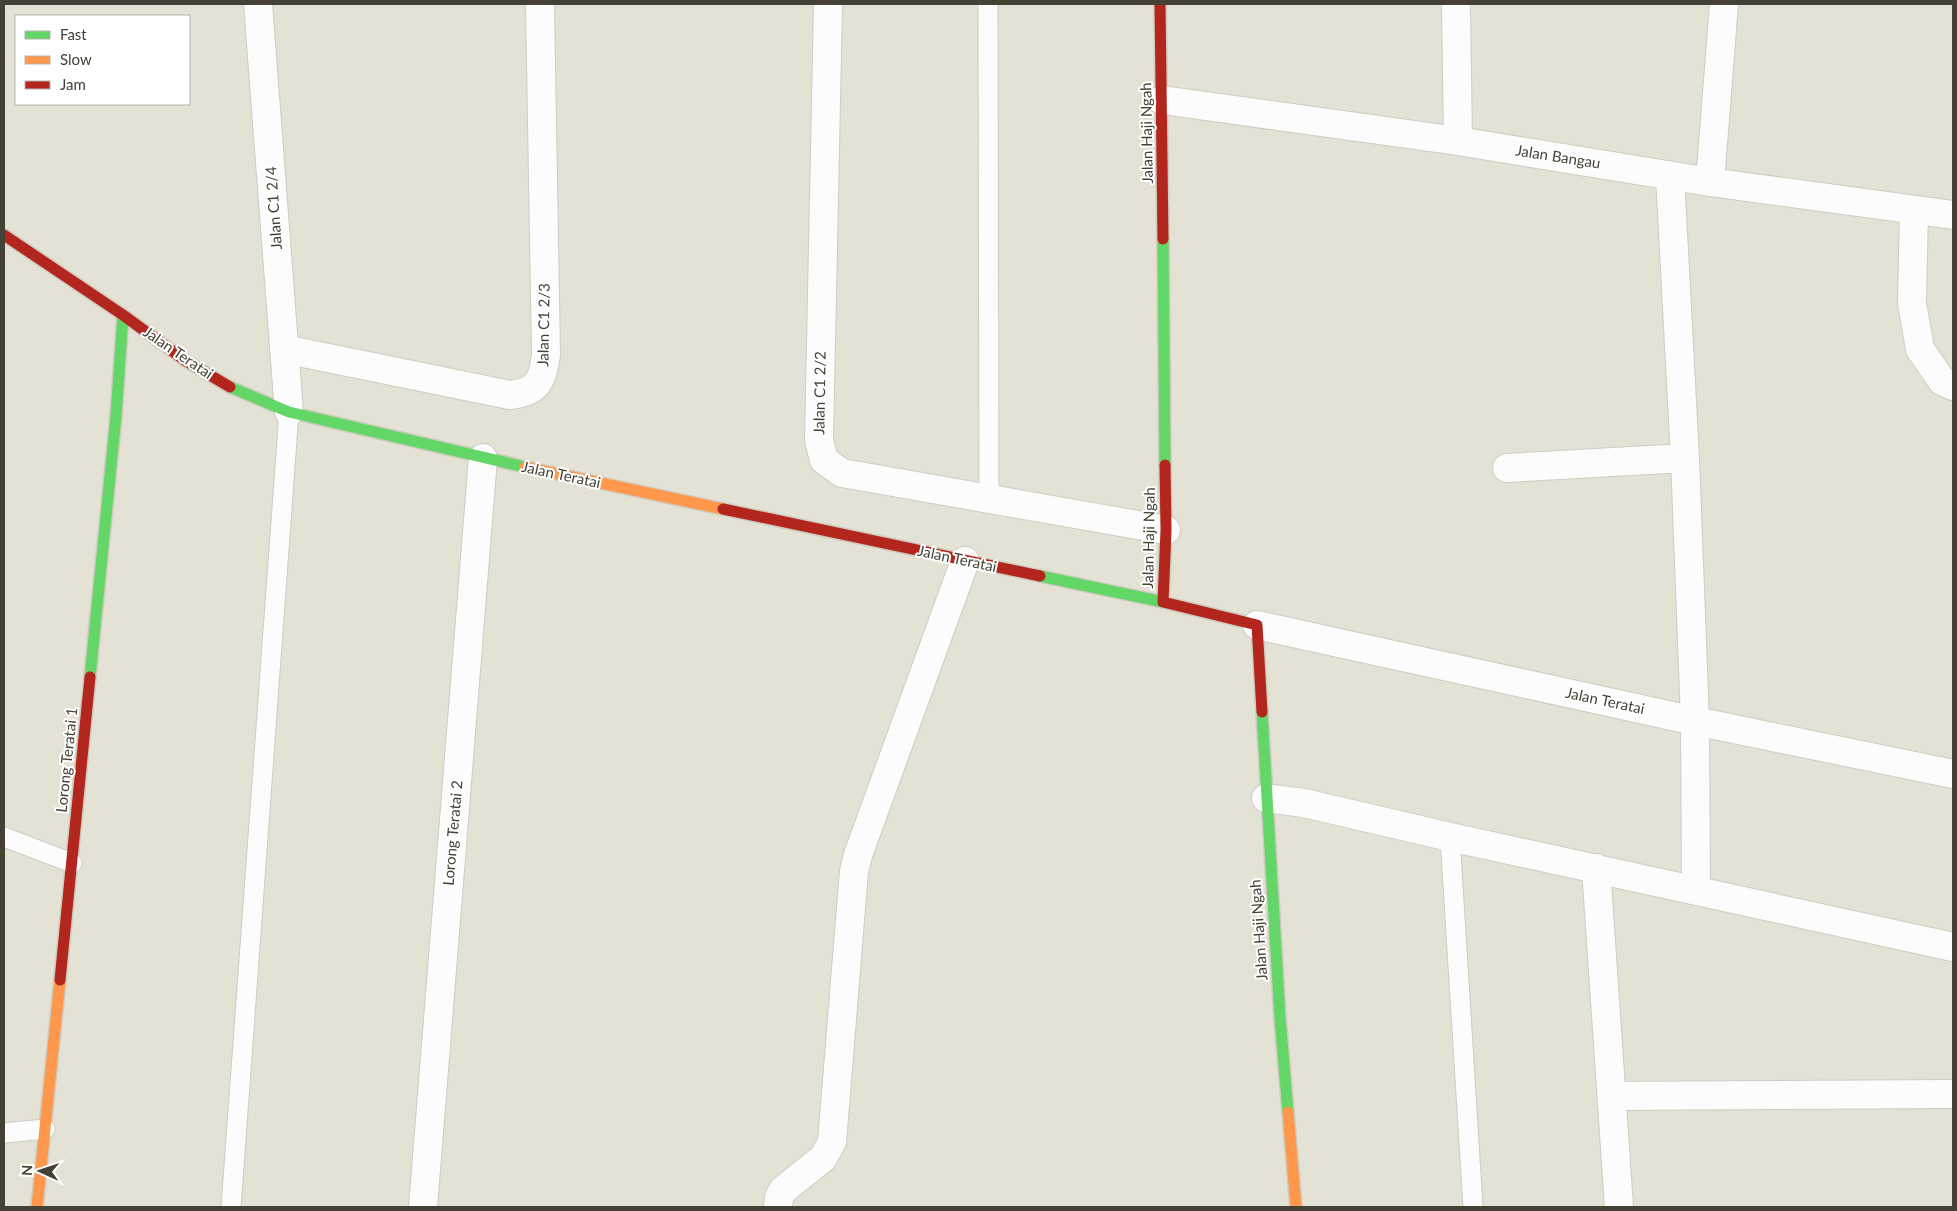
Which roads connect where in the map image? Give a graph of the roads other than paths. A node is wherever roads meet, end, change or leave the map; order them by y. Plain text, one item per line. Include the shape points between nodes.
1 (258, 4) edge
2 (540, 4) edge
3 (828, 4) edge
4 (988, 4) edge
5 (1160, 4) edge
6 (1456, 4) edge
7 (1724, 4) edge
8 (1162, 100) junction
9 (1458, 141) junction
10 (1670, 176) junction
11 (1710, 182) junction
12 (1914, 210) junction
13 (1953, 215) edge
14 (4, 234) edge
15 (123, 315) junction
16 (284, 349) junction
17 (1953, 386) edge
18 (289, 412) junction
19 (483, 458) junction
20 (1685, 458) junction
21 (1507, 468) dead end
22 (989, 500) junction
23 (1166, 530) junction
24 (965, 561) junction
25 (1163, 602) junction
26 (1257, 625) junction
27 (1695, 721) junction
28 (1953, 774) edge
29 (1266, 798) junction
30 (4, 837) edge
31 (1450, 837) junction
32 (72, 863) junction
33 (1596, 868) junction
34 (1696, 890) junction
35 (1953, 947) edge
36 (1953, 1094) edge
37 (1612, 1096) junction
38 (45, 1129) junction
39 (4, 1133) edge
40 (37, 1207) edge
41 (231, 1207) edge
42 (423, 1207) edge
43 (778, 1207) edge
44 (1296, 1207) edge
45 (1473, 1207) edge
46 (1619, 1207) edge

1 - 16 street, Jalan C1 2/4
2 - 16 street, Jalan C1 2/3 via 546,354 544,372 537,385 524,393 510,394
3 - 22 street, Jalan C1 2/2 via 819,440 824,460 842,473
4 - 22 lane
5 - 8 street, Jalan Haji Ngah
6 - 9 street
7 - 11 street
8 - 9 street, Jalan Bangau
8 - 23 street, Jalan Haji Ngah
9 - 10 street, Jalan Bangau
10 - 11 street, Jalan Bangau
10 - 20 street
11 - 12 street, Jalan Bangau
12 - 13 street, Jalan Bangau
12 - 17 street via 1912,303 1920,349 1942,380
14 - 15 street, Jalan Teratai
15 - 18 street, Jalan Teratai via 186,361 232,388
15 - 32 street, Lorong Teratai 1
16 - 18 street, Jalan C1 2/4
18 - 19 street, Jalan Teratai
18 - 41 lane
19 - 24 street, Jalan Teratai
19 - 42 street, Lorong Teratai 2
20 - 21 street
20 - 27 street
22 - 23 street, Jalan C1 2/2
23 - 25 street, Jalan Haji Ngah
24 - 25 street, Jalan Teratai
24 - 43 street via 854,871 832,1142 823,1158 783,1190
25 - 26 street, Jalan Haji Ngah
26 - 27 street, Jalan Teratai
26 - 29 street, Jalan Haji Ngah
27 - 28 street, Jalan Teratai
27 - 34 street
29 - 31 street via 1304,803
29 - 44 street, Jalan Haji Ngah
30 - 32 lane
31 - 33 street
31 - 45 lane
32 - 38 street, Lorong Teratai 1
33 - 34 street
33 - 37 street
34 - 35 street
36 - 37 street
37 - 46 street
38 - 39 lane
38 - 40 street, Lorong Teratai 1

